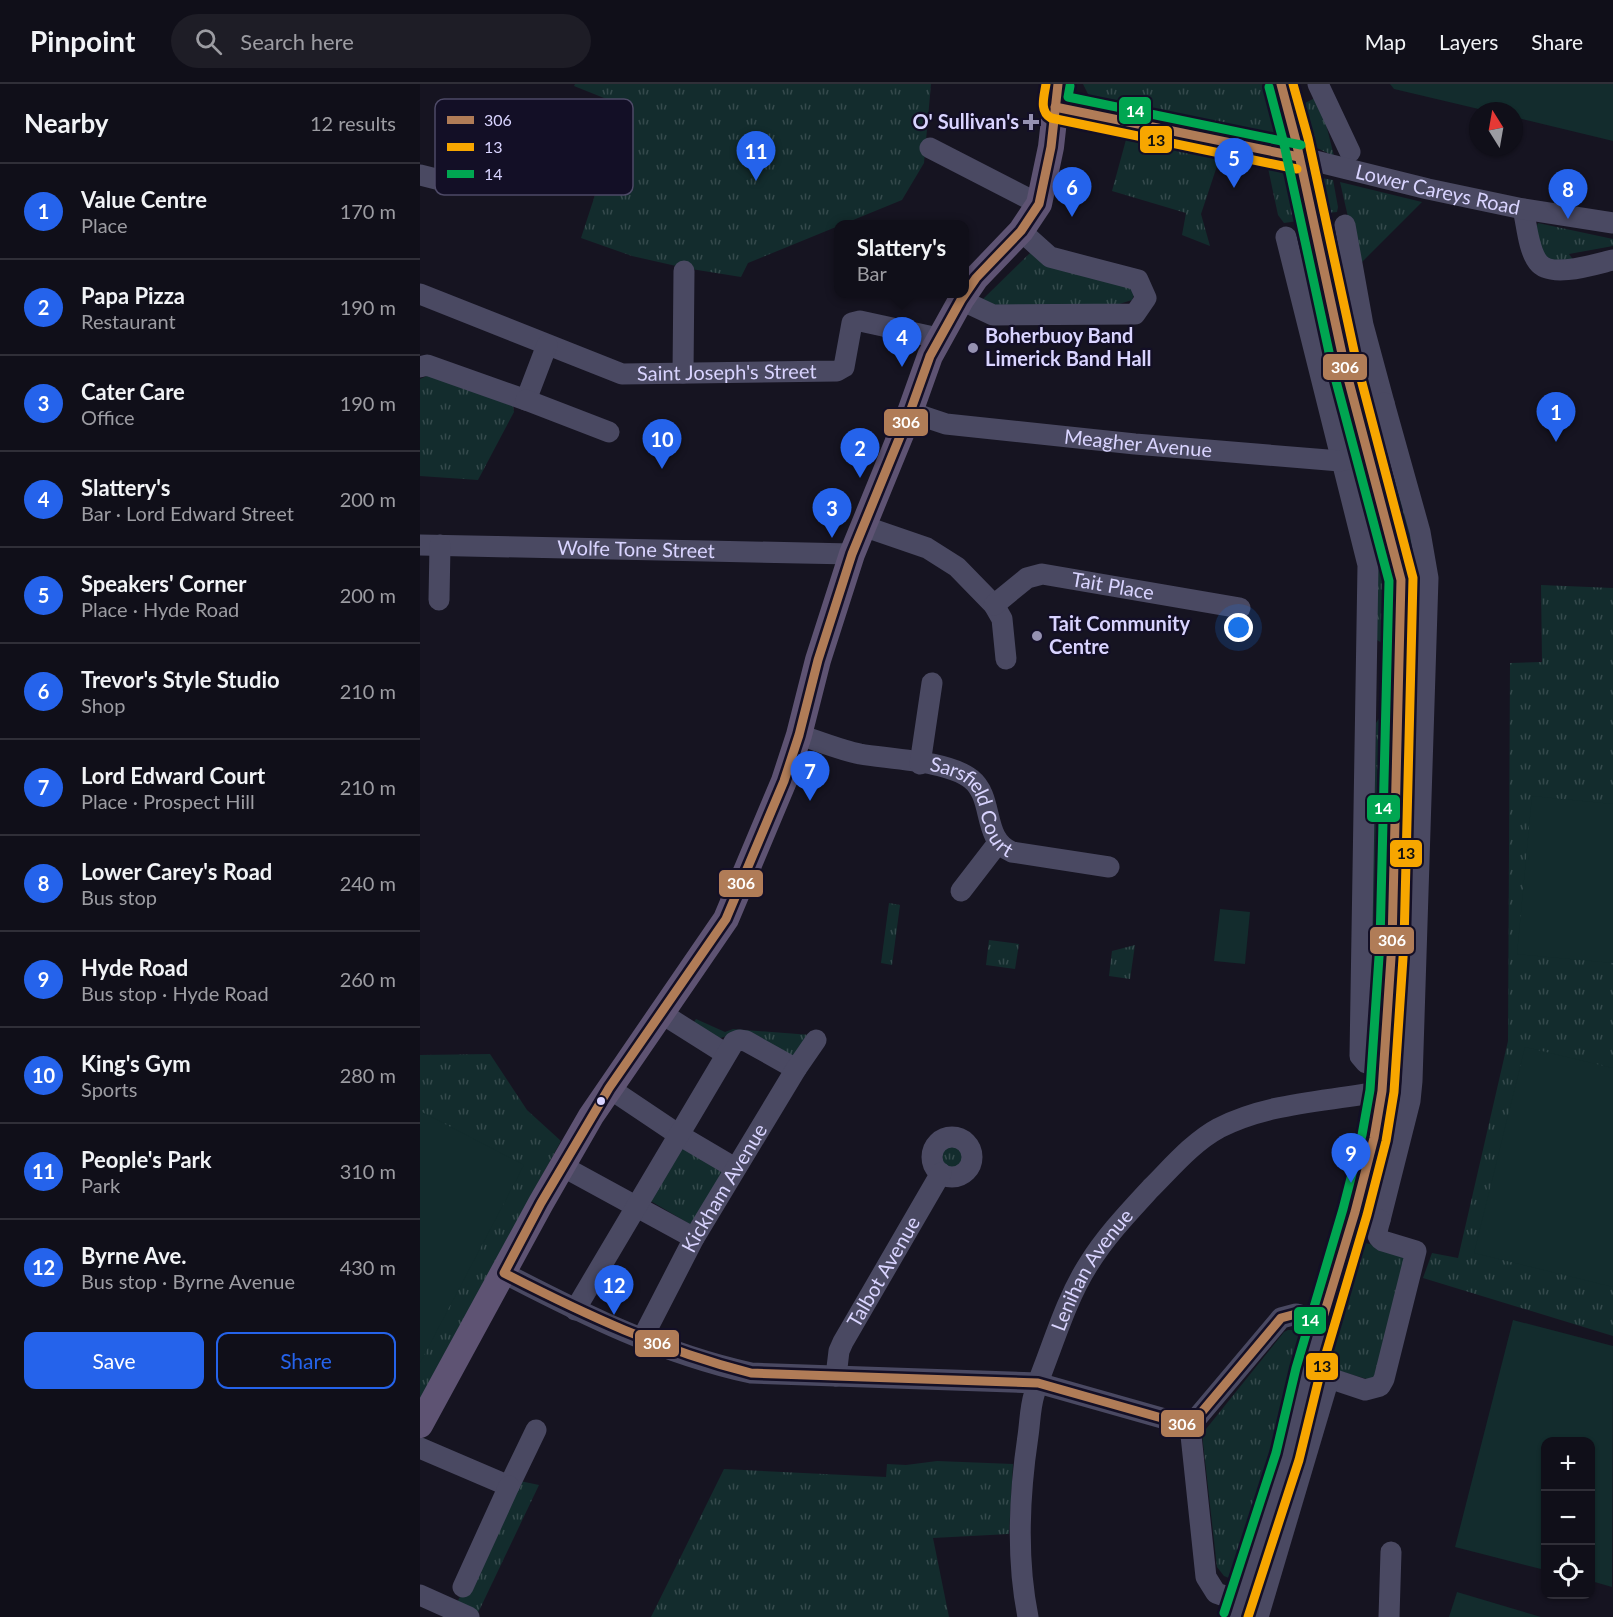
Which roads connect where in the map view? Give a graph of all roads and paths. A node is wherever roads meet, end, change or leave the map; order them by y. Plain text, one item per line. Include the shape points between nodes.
1 (1281, 84) edge
2 (1318, 84) edge
3 (1057, 95) edge
4 (930, 148) dead end
5 (1350, 152) dead end
6 (1299, 157) junction
7 (420, 175) edge
8 (435, 179) edge
9 (1039, 204) junction
10 (1523, 208) junction
11 (1613, 223) edge
12 (1345, 225) dead end
13 (1021, 231) junction
14 (1286, 237) dead end
15 (1613, 260) edge
16 (684, 272) dead end
17 (969, 288) edge
18 (420, 294) edge
19 (961, 300) joint
20 (938, 338) junction
21 (547, 345) junction
22 (420, 367) edge
23 (683, 373) junction
24 (526, 400) junction
25 (1384, 403) junction
26 (1356, 410) junction
27 (910, 412) junction
28 (609, 432) dead end
29 (1367, 453) junction
30 (1340, 461) junction
31 (1402, 468) junction
32 (1374, 476) junction
33 (863, 526) junction
34 (430, 545) edge
35 (852, 554) junction
36 (439, 600) dead end
37 (994, 605) junction
38 (1240, 608) dead end
39 (1006, 659) dead end
40 (1366, 668) junction
41 (1425, 669) junction
42 (1399, 670) junction
43 (932, 683) dead end
44 (799, 735) junction
45 (920, 764) junction
46 (998, 843) junction
47 (1109, 867) dead end
48 (961, 891) dead end
49 (661, 1013) junction
50 (816, 1040) dead end
51 (726, 1054) junction
52 (1375, 1064) dead end
53 (796, 1070) junction
54 (609, 1088) junction
55 (1383, 1091) junction
56 (679, 1135) junction
57 (562, 1166) junction
58 (735, 1168) junction
59 (941, 1173) dead end
60 (637, 1208) junction
61 (1355, 1212) junction
62 (1380, 1220) junction
63 (694, 1238) junction
64 (504, 1273) junction
65 (575, 1310) junction
66 (1322, 1321) junction
67 (642, 1339) junction
68 (1308, 1371) junction
69 (836, 1376) junction
70 (1329, 1378) junction
71 (1038, 1383) junction
72 (420, 1424) edge
73 (1190, 1425) junction
74 (536, 1430) dead end
75 (420, 1448) edge
76 (509, 1486) junction
77 (1391, 1552) dead end
78 (463, 1587) dead end
79 (420, 1594) edge
80 (1237, 1609) edge
81 (469, 1617) edge
82 (1028, 1617) edge
83 (1258, 1617) edge
84 (1389, 1617) edge

1 - 6 main road
2 - 5 street
3 - 6 main road
3 - 9 main road
4 - 9 street
6 - 10 street, Lower Careys Road
6 - 26 street
7 - 8 street
9 - 13 main road
10 - 11 street, Lower Careys Road
10 - 15 street via 1538,264 1550,271
12 - 25 street via 1363,325
13 - 17 main road
13 - 19 street via 1050,257 1138,280 1146,298 1136,314 993,315
14 - 30 street
16 - 23 street
18 - 21 street, Saint Joseph's Street
19 - 20 main road
20 - 23 street, Saint Joseph's Street via 860,321 852,323 844,367 837,371
20 - 27 main road
21 - 23 street, Saint Joseph's Street via 622,374
21 - 24 street
22 - 24 street via 427,365
24 - 28 street
25 - 26 street
25 - 31 street
26 - 29 street
27 - 30 street, Meagher Avenue via 946,424
27 - 33 main road
29 - 30 street, Meagher Avenue
29 - 32 street
30 - 40 street via 1368,565
31 - 32 street
31 - 41 street via 1428,578
32 - 42 street via 1401,580
33 - 35 main road
33 - 37 street via 927,548 957,567
34 - 35 street, Wolfe Tone Street
34 - 36 street
35 - 44 main road
37 - 38 street, Tait Place via 1027,578 1042,574
37 - 39 street via 1002,619
40 - 42 street
40 - 52 street via 1360,1056 1366,1063
41 - 42 street
41 - 62 street via 1412,1081
42 - 55 street via 1392,942
43 - 45 street
44 - 45 street, Sarsfield Court via 857,753
44 - 49 main road via 784,782 726,919
45 - 46 street, Sarsfield Court via 951,768 976,784
46 - 47 street, Sarsfield Court via 1012,852
46 - 48 street
49 - 51 street
49 - 54 main road
50 - 53 street, Kickham Avenue
51 - 53 street via 734,1042 746,1041
51 - 56 street
53 - 58 street, Kickham Avenue
54 - 56 street
54 - 57 main road
55 - 61 street
55 - 71 street, Lenihan Avenue via 1270,1109 1216,1130 1192,1147 1116,1224 1086,1268
56 - 58 street
56 - 60 street
57 - 60 street
57 - 64 main road
58 - 63 street, Kickham Avenue
59 - 69 street, Talbot Avenue via 843,1341
60 - 63 street
60 - 65 street
61 - 62 street
61 - 66 street
62 - 70 street via 1379,1239 1416,1251 1384,1379 1380,1386 1365,1390
63 - 67 street, Kickham Avenue
64 - 65 street
64 - 72 main road
65 - 67 street
66 - 68 street
66 - 73 street via 1296,1314 1281,1318
67 - 69 street via 708,1363 751,1373
68 - 70 street
68 - 80 street via 1288,1456
69 - 71 street
70 - 83 street
71 - 73 street
71 - 82 street, Lenihan Avenue via 1024,1460 1019,1521
73 - 80 street via 1206,1577 1216,1593
74 - 76 street
75 - 76 street
76 - 78 street
77 - 84 street
79 - 81 street

